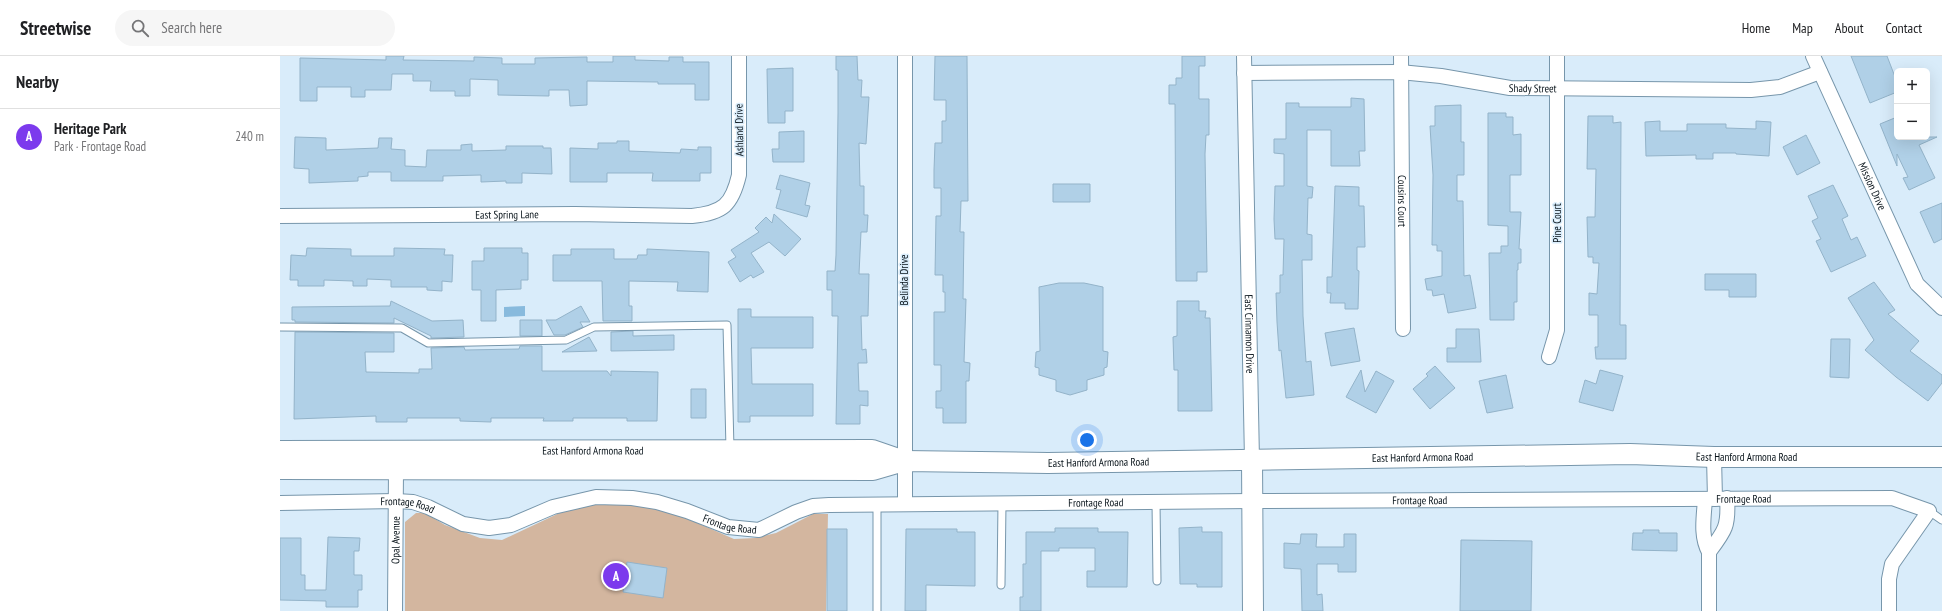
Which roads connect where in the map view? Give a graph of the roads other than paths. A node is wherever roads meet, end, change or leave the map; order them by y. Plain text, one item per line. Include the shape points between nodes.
1 (738, 56) edge
2 (905, 56) edge
3 (1244, 56) edge
4 (1401, 56) edge
5 (1557, 56) edge
6 (1813, 56) edge
7 (1400, 72) junction
8 (1820, 72) junction
9 (1244, 73) junction
10 (1557, 89) junction
11 (729, 202) joint
12 (280, 216) edge
13 (1942, 308) edge
14 (280, 327) edge
15 (1403, 329) dead end
16 (1549, 357) dead end
17 (730, 449) junction
18 (280, 451) edge
19 (1942, 456) edge
20 (1714, 457) junction
21 (1252, 460) junction
22 (904, 461) junction
23 (280, 469) edge
24 (396, 469) junction
25 (1716, 498) junction
26 (396, 501) junction
27 (1252, 501) junction
28 (1156, 502) junction
29 (280, 503) edge
30 (1002, 503) junction
31 (877, 504) junction
32 (905, 504) junction
33 (1929, 511) junction
34 (1942, 520) edge
35 (1709, 552) junction
36 (1157, 581) dead end
37 (1001, 584) dead end
38 (395, 611) edge
39 (877, 611) edge
40 (1253, 611) edge
41 (1709, 611) edge
42 (1889, 611) edge

1 - 11 street, Ashland Drive via 740,169 735,191
2 - 22 street, Belinda Drive
3 - 9 street, East Cinnamon Drive
4 - 7 street, Cousins Court
5 - 10 street, Pine Court
6 - 8 street, Mission Drive
7 - 9 street, Shady Street
7 - 10 street, Shady Street via 1510,88
7 - 15 street, Cousins Court
8 - 10 street, Shady Street via 1780,86 1751,90
8 - 13 street, Mission Drive via 1917,284
9 - 21 street, East Cinnamon Drive
10 - 16 street, Pine Court via 1557,330
11 - 12 street, East Spring Lane via 717,212 692,216
14 - 17 lane via 402,328 428,343 566,340 594,327 727,325
17 - 18 main road, East Hanford Armona Road
17 - 22 main road, East Hanford Armona Road via 872,450
19 - 20 main road, East Hanford Armona Road
20 - 21 main road, East Hanford Armona Road via 1630,454
20 - 25 street
21 - 22 main road, East Hanford Armona Road via 1048,463
21 - 27 main road, East Cinnamon Drive
22 - 24 main road, East Hanford Armona Road via 873,470
22 - 32 street, Belinda Drive
23 - 24 main road, East Hanford Armona Road
24 - 26 street, Opal Avenue
25 - 27 street, Frontage Road
25 - 33 street, Frontage Road via 1892,498
25 - 35 street via 1703,532 1705,546
25 - 35 street via 1728,522
26 - 29 street, Frontage Road
26 - 31 street, Frontage Road via 413,502 463,524 489,528 511,525 553,507 596,497 632,498 687,511 728,528 759,530 813,506
26 - 38 street, Opal Avenue
27 - 28 street, Frontage Road
27 - 40 main road, East Cinnamon Drive
28 - 30 street, Frontage Road
28 - 36 lane
30 - 32 street, Frontage Road
30 - 37 lane
31 - 32 street, Frontage Road
31 - 39 lane
33 - 34 lane
33 - 42 street via 1892,564 1889,579
35 - 41 street

